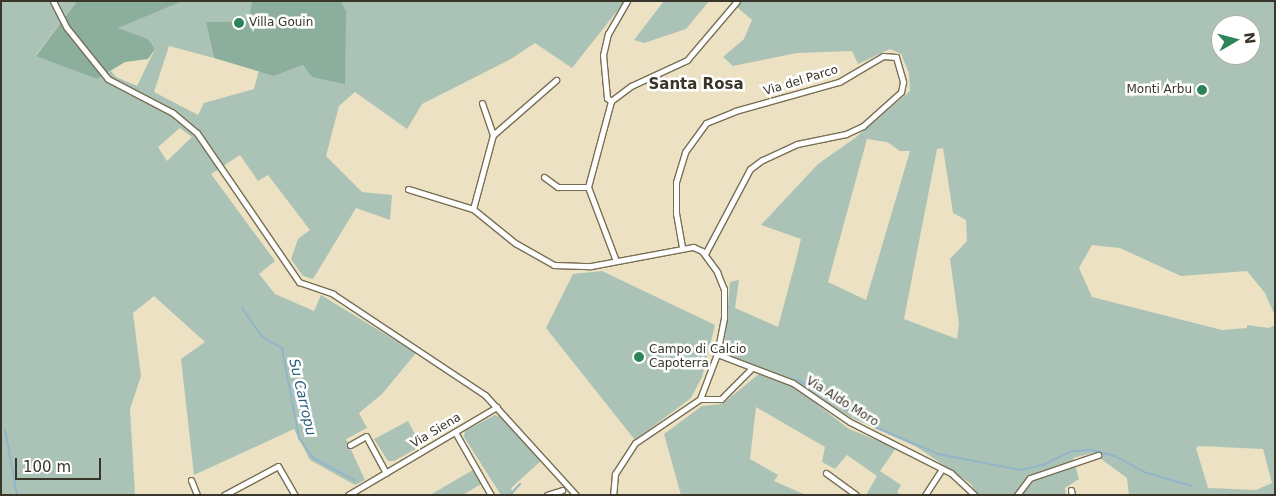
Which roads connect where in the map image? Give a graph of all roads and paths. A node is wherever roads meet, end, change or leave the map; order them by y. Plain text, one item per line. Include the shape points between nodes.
1 (53, 1) edge
2 (627, 1) edge
3 (737, 1) edge
4 (556, 80) dead end
5 (611, 101) junction
6 (482, 103) dead end
7 (493, 135) junction
8 (544, 177) dead end
9 (588, 187) junction
10 (408, 189) dead end
11 (473, 209) junction
12 (682, 248) junction
13 (705, 254) junction
14 (616, 261) junction
15 (717, 354) junction
16 (751, 369) junction
17 (700, 399) junction
18 (497, 407) junction
19 (456, 432) junction
20 (350, 445) dead end
21 (1098, 455) dead end
22 (942, 469) junction
23 (386, 473) junction
24 (826, 473) dead end
25 (191, 480) dead end
26 (562, 490) dead end
27 (195, 494) edge
28 (224, 495) edge
29 (295, 495) edge
30 (348, 495) edge
31 (491, 495) edge
32 (548, 495) edge
33 (576, 495) edge
34 (613, 495) edge
35 (856, 495) edge
36 (925, 495) edge
37 (975, 495) edge
38 (1017, 495) edge

1 - 18 street via 66,28 108,80 174,113 197,133 298,282 334,294 414,346
2 - 5 street via 608,34 603,55 607,98
3 - 5 street via 686,60 631,86
4 - 7 street
5 - 9 street
6 - 7 street
7 - 11 street
8 - 9 street via 558,187
9 - 14 street
10 - 11 street
11 - 14 street via 515,243 554,265 591,266
12 - 13 street via 693,247
12 - 13 street, Via del Parco via 676,214 676,182 685,152 706,122 839,82 883,56 893,55 900,62 901,92 863,126 846,134 797,144 750,169
12 - 14 street
13 - 15 street via 722,280 724,289 724,318
15 - 16 street, Via Aldo Moro
15 - 17 street
16 - 17 street via 722,399
16 - 22 street, Via Aldo Moro via 793,383 850,422
17 - 34 street via 635,443 616,474
18 - 19 street, Via Siena
18 - 33 street
19 - 23 street, Via Siena
19 - 31 street
20 - 23 street via 366,436
21 - 38 street via 1030,478
22 - 36 street
22 - 37 street, Via Aldo Moro via 966,484
23 - 30 street, Via Siena
24 - 35 street
25 - 27 street
26 - 32 street
28 - 29 street via 278,466

